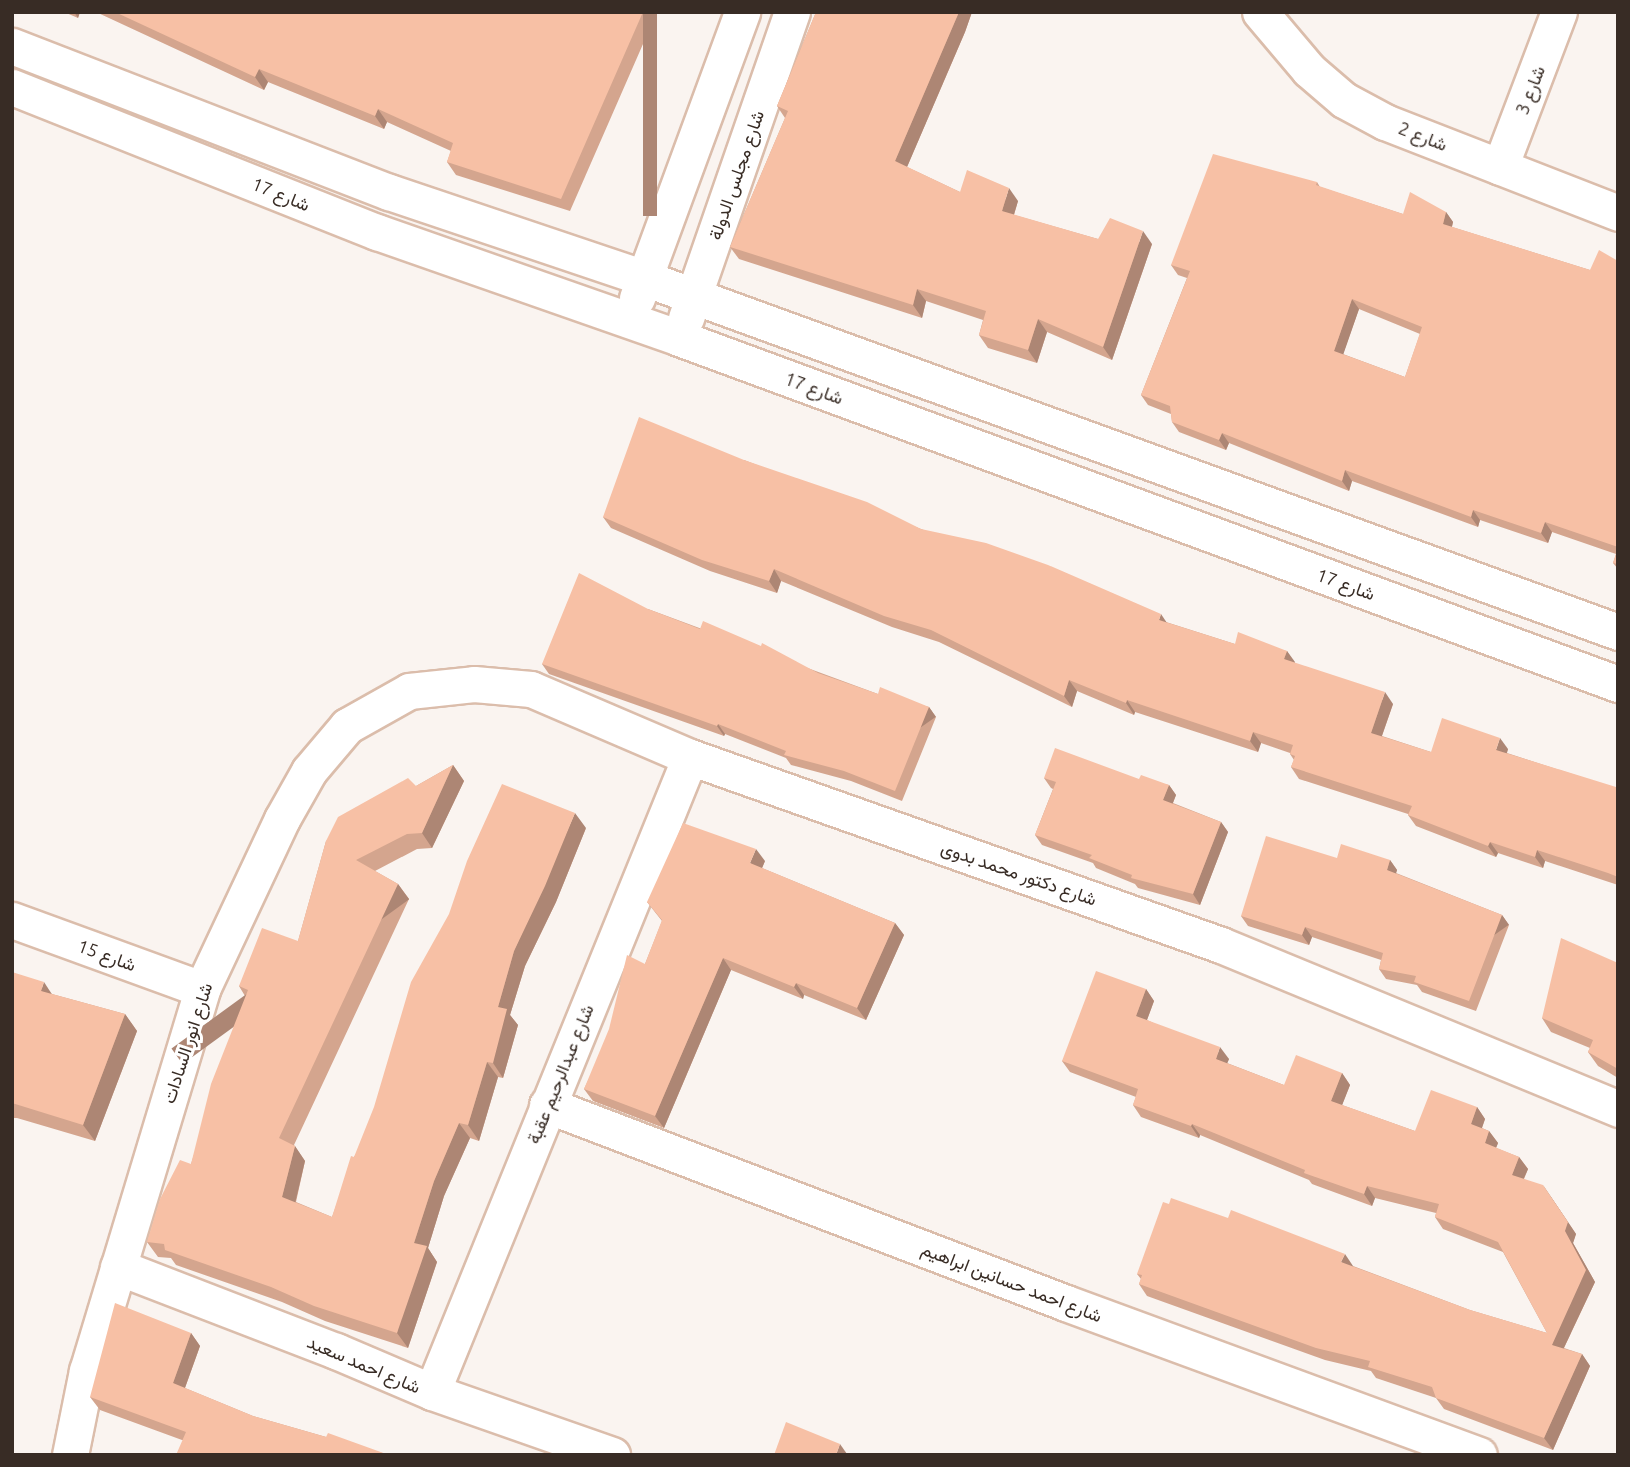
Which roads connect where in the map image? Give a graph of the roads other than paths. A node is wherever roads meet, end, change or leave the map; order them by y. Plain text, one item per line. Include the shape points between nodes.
1 (742, 12) edge
2 (792, 12) edge
3 (1260, 12) edge
4 (1559, 12) edge
5 (12, 46) edge
6 (12, 87) edge
7 (1500, 167) junction
8 (1618, 213) edge
9 (644, 278) junction
10 (694, 296) junction
11 (628, 320) junction
12 (679, 338) junction
13 (1618, 632) edge
14 (1618, 684) edge
15 (409, 691) joint
16 (690, 757) junction
17 (12, 920) edge
18 (202, 989) junction
19 (547, 1105) junction
20 (1618, 1110) edge
21 (118, 1267) junction
22 (432, 1392) junction
23 (70, 1455) edge
24 (612, 1455) edge
25 (1479, 1455) edge

1 - 9 street
2 - 10 street, شارع مجلس الدولة
3 - 7 street, شارع 2 via 1309,70 1344,100
4 - 7 street, شارع 3
5 - 9 street via 389,192
6 - 11 street, شارع 17 via 377,232
7 - 8 street, شارع 2
9 - 10 street
9 - 11 street
10 - 12 street, شارع مجلس الدولة
10 - 13 street
11 - 12 street, شارع 17
12 - 14 street, شارع 17
15 - 16 street, شارع دكتور محمد بدوى via 474,684 531,688
15 - 18 street, شارع انور السادات via 347,726 309,771
16 - 19 street, شارع عبدالرحيم عقبة
16 - 20 street, شارع دكتور محمد بدوى via 1220,945
17 - 18 street, شارع 15
18 - 21 street, شارع انور السادات
19 - 22 street, شارع عبدالرحيم عقبة
19 - 25 street, شارع احمد حسانين ابراهيم
21 - 22 street, شارع احمد سعيد
21 - 23 street, شارع انور السادات via 87,1371
22 - 24 street, شارع احمد سعيد

